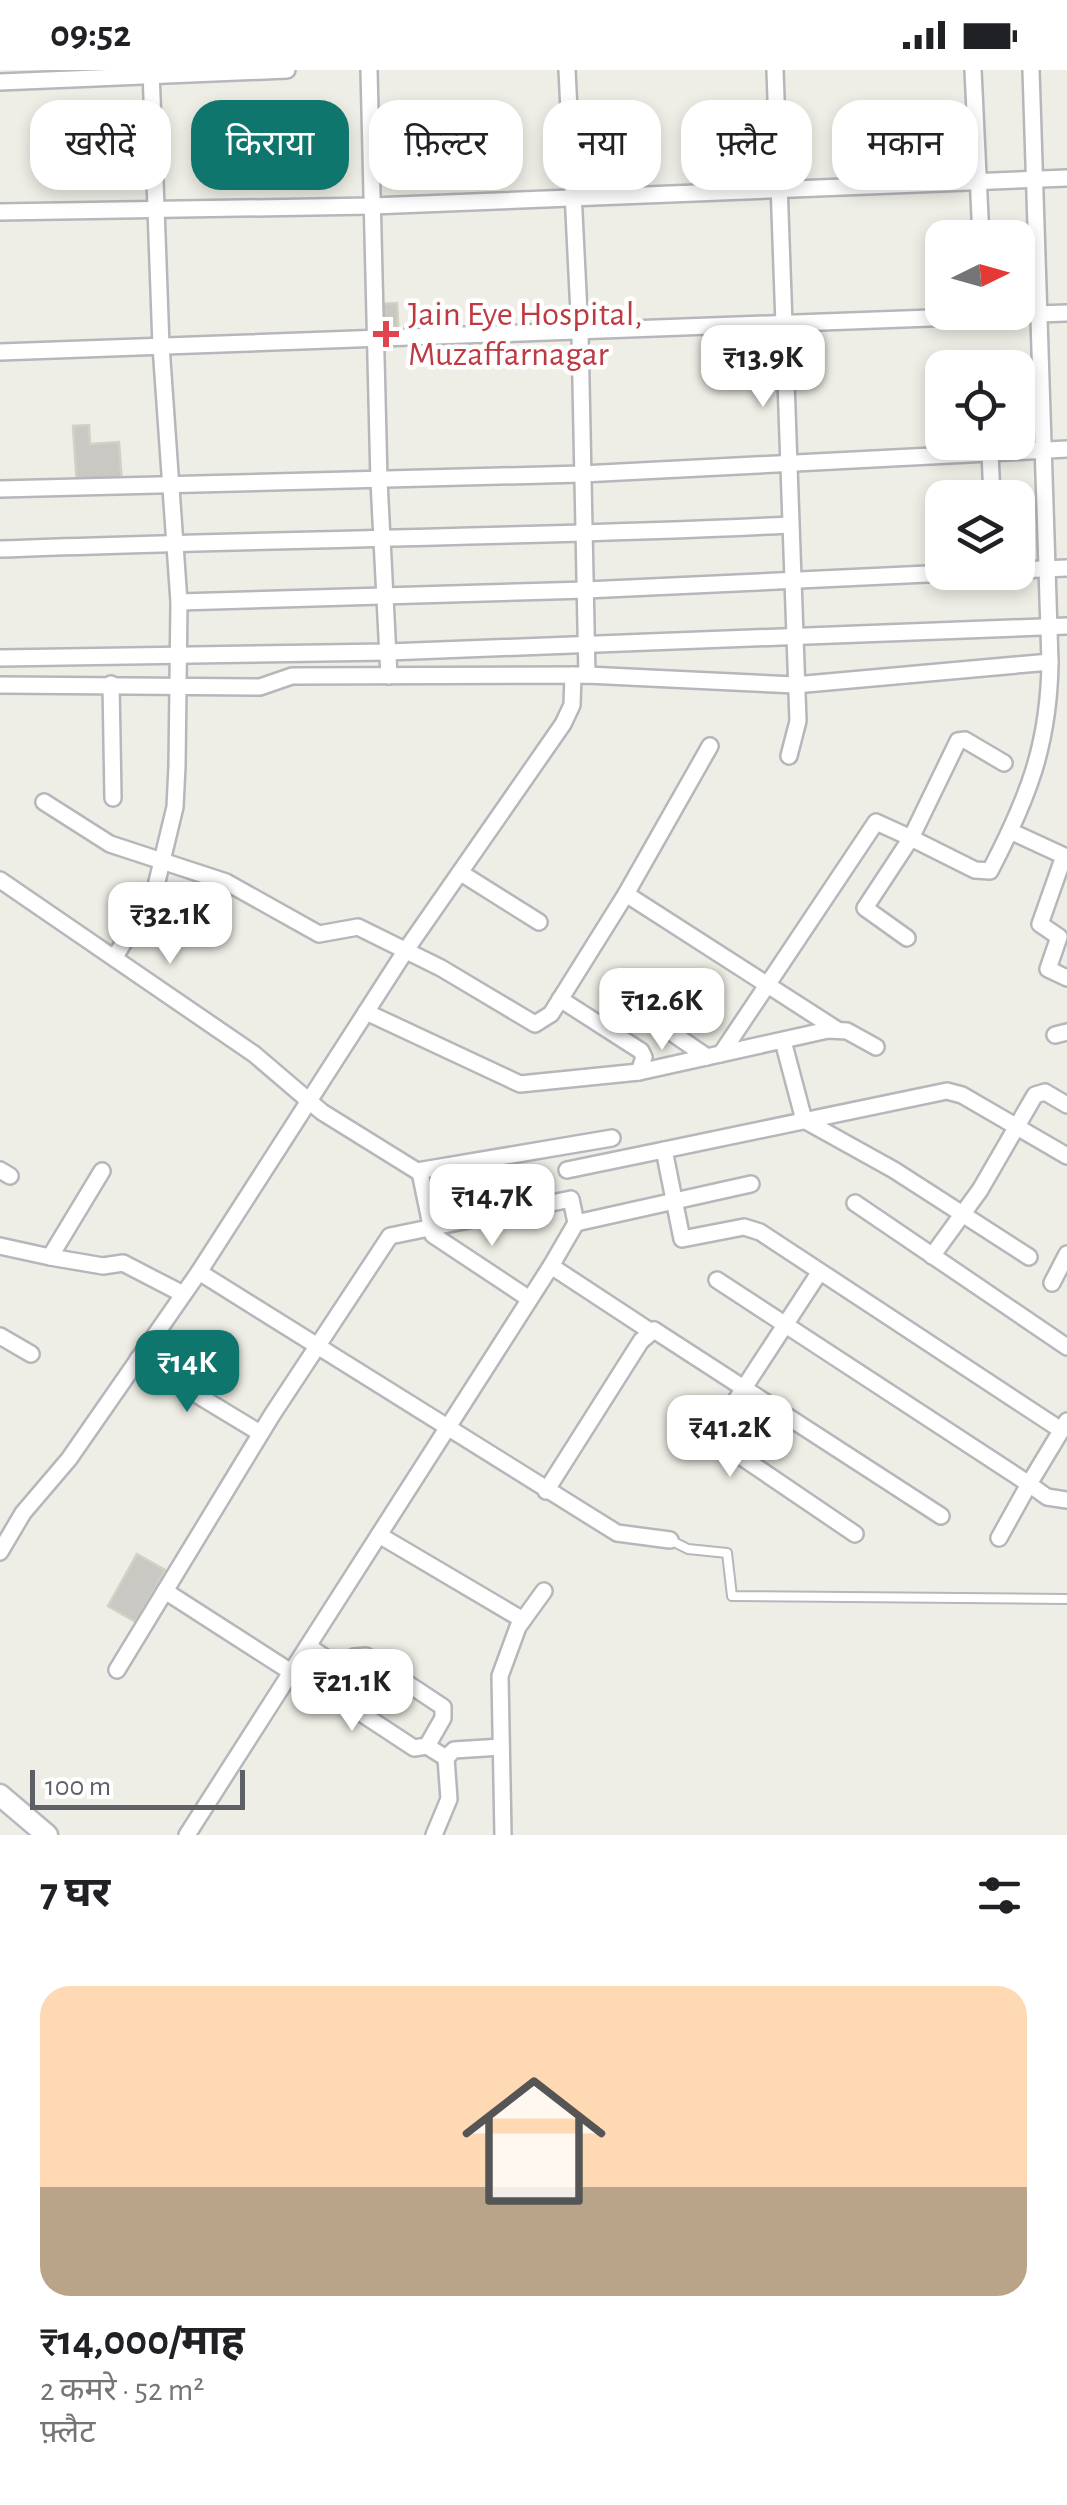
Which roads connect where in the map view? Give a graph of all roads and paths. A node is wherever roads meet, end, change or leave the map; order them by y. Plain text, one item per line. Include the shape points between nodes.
1 (287, 70) edge
2 (369, 70) edge
3 (567, 70) edge
4 (776, 70) edge
5 (973, 70) edge
6 (1031, 70) edge
7 (151, 73) edge
8 (0, 82) edge
9 (1067, 178) edge
10 (1033, 179) junction
11 (980, 182) junction
12 (778, 192) junction
13 (572, 198) junction
14 (372, 206) junction
15 (155, 210) junction
16 (0, 212) edge
17 (981, 220) edge
18 (1067, 313) edge
19 (1035, 314) edge
20 (1039, 314) junction
21 (925, 318) edge
22 (784, 326) junction
23 (580, 334) junction
24 (376, 341) junction
25 (160, 346) junction
26 (0, 352) edge
27 (1035, 450) edge
28 (1044, 450) junction
29 (1067, 450) edge
30 (925, 455) edge
31 (786, 462) junction
32 (582, 474) junction
33 (379, 481) junction
34 (172, 486) junction
35 (0, 489) edge
36 (788, 525) junction
37 (383, 535) junction
38 (584, 535) junction
39 (175, 542) junction
40 (0, 549) edge
41 (1067, 568) edge
42 (1035, 569) edge
43 (1046, 569) junction
44 (925, 574) edge
45 (790, 582) junction
46 (586, 590) junction
47 (385, 596) junction
48 (180, 602) junction
49 (1067, 626) edge
50 (1048, 628) junction
51 (794, 635) junction
52 (586, 646) junction
53 (388, 652) junction
54 (0, 658) edge
55 (178, 658) junction
56 (1050, 662) junction
57 (580, 675) junction
58 (389, 676) junction
59 (111, 684) junction
60 (0, 685) edge
61 (795, 685) junction
62 (178, 686) junction
63 (710, 746) dead end
64 (789, 756) dead end
65 (1004, 762) dead end
66 (113, 798) dead end
67 (44, 802) dead end
68 (1010, 831) junction
69 (911, 838) junction
70 (164, 861) junction
71 (462, 873) junction
72 (0, 880) edge
73 (626, 894) junction
74 (1050, 896) junction
75 (1067, 902) edge
76 (539, 922) dead end
77 (907, 938) dead end
78 (406, 950) junction
79 (115, 957) junction
80 (1067, 978) edge
81 (768, 986) junction
82 (560, 999) junction
83 (366, 1012) junction
84 (642, 1012) dead end
85 (836, 1029) junction
86 (783, 1041) junction
87 (876, 1047) dead end
88 (714, 1055) junction
89 (639, 1072) junction
90 (308, 1098) junction
91 (1067, 1105) edge
92 (804, 1120) junction
93 (1018, 1126) junction
94 (612, 1138) dead end
95 (564, 1148) junction
96 (664, 1150) junction
97 (1067, 1156) edge
98 (567, 1170) junction
99 (102, 1172) dead end
100 (420, 1172) junction
101 (751, 1184) dead end
102 (571, 1199) junction
103 (671, 1202) junction
104 (855, 1203) dead end
105 (963, 1214) junction
106 (576, 1224) junction
107 (428, 1227) junction
108 (0, 1246) edge
109 (1067, 1254) edge
110 (50, 1256) junction
111 (932, 1256) junction
112 (1030, 1257) dead end
113 (551, 1266) junction
114 (199, 1272) junction
115 (819, 1273) junction
116 (716, 1280) dead end
117 (1052, 1283) dead end
118 (183, 1294) junction
119 (528, 1298) junction
120 (784, 1325) junction
121 (650, 1331) junction
122 (0, 1336) edge
123 (318, 1347) junction
124 (1067, 1347) edge
125 (31, 1354) dead end
126 (138, 1359) junction
127 (744, 1389) junction
128 (448, 1426) junction
129 (1064, 1426) edge
130 (260, 1433) junction
131 (1029, 1484) junction
132 (546, 1490) junction
133 (1067, 1500) edge
134 (942, 1516) dead end
135 (855, 1534) dead end
136 (379, 1535) junction
137 (1000, 1538) dead end
138 (670, 1540) joint
139 (0, 1552) edge
140 (165, 1591) junction
141 (544, 1591) dead end
142 (1067, 1599) edge
143 (523, 1620) junction
144 (308, 1646) junction
145 (118, 1670) dead end
146 (345, 1671) junction
147 (291, 1672) junction
148 (427, 1746) junction
149 (501, 1747) junction
150 (446, 1758) junction
151 (0, 1795) edge
152 (47, 1835) edge
153 (187, 1835) edge
154 (434, 1835) edge
155 (503, 1835) edge

1 - 7 street
2 - 14 street
3 - 13 street
4 - 12 street
5 - 11 street
6 - 10 street
7 - 8 street
7 - 15 street
9 - 10 street
10 - 11 street
10 - 20 street
11 - 12 street
11 - 17 street
12 - 13 street
12 - 22 street
13 - 14 street
13 - 23 street
14 - 15 street
14 - 24 street
15 - 16 street
15 - 25 street
18 - 20 street
19 - 20 street
20 - 28 street
21 - 22 street
22 - 23 street
22 - 31 street
23 - 24 street
23 - 32 street
24 - 25 street
24 - 33 street
25 - 26 street
25 - 34 street
27 - 28 street
28 - 29 street
28 - 43 street
30 - 31 street
31 - 32 street
31 - 36 street
32 - 33 street
32 - 38 street
33 - 34 street
33 - 37 street
34 - 35 street
34 - 39 street
36 - 38 street
36 - 45 street
37 - 38 street
37 - 39 street
37 - 47 street
38 - 46 street
39 - 40 street
39 - 48 street
41 - 43 street
42 - 43 street
43 - 50 street
44 - 45 street
45 - 46 street
45 - 51 street
46 - 47 street
46 - 52 street
47 - 48 street
47 - 53 street
48 - 55 street
49 - 50 street
50 - 51 street
50 - 56 street
51 - 52 street
51 - 61 street
52 - 53 street
52 - 57 street
53 - 55 street
53 - 58 street
54 - 55 street
55 - 62 street
56 - 61 street
56 - 68 street via 1041,759
57 - 58 street
57 - 61 street
57 - 71 street via 562,724
58 - 62 street
59 - 60 street
59 - 62 street
59 - 66 street
61 - 64 street via 798,729
62 - 70 street via 175,807
63 - 73 street
65 - 69 street via 958,741
67 - 70 street via 110,844
68 - 69 street via 985,872
68 - 74 street via 1064,856
69 - 77 street via 865,906
69 - 81 street via 872,824
70 - 78 street via 226,882 319,934 352,926
70 - 79 street via 143,915
71 - 76 street
71 - 78 street
72 - 79 street
73 - 81 street
73 - 82 street
74 - 75 street
74 - 80 street via 1040,924 1059,942 1048,969
78 - 82 street via 530,1024 545,1020
78 - 83 street
79 - 90 street
81 - 85 street
81 - 88 street
82 - 89 street via 641,1050
83 - 89 street via 520,1084
83 - 90 street
84 - 88 street
85 - 86 street
85 - 87 street
86 - 88 street
86 - 92 street
88 - 89 street
90 - 100 street
90 - 114 street
91 - 93 street via 1038,1093
92 - 93 street via 952,1092
92 - 96 street
92 - 105 street
93 - 97 street
93 - 105 street
94 - 95 street
95 - 98 street
95 - 100 street
96 - 98 street
96 - 103 street
98 - 102 street
99 - 110 street
100 - 107 street
101 - 103 street
102 - 106 street
102 - 107 street
103 - 106 street
103 - 115 street via 682,1239 749,1228
104 - 111 street
105 - 111 street
105 - 112 street
106 - 113 street
107 - 119 street
107 - 123 street via 390,1236
108 - 110 street
109 - 117 street
110 - 118 street via 123,1263
111 - 124 street
113 - 119 street
113 - 121 street
114 - 118 street
114 - 123 street
115 - 120 street
115 - 129 street
116 - 120 street
118 - 126 street
119 - 128 street
120 - 127 street
120 - 131 street
121 - 127 street
121 - 132 street
122 - 125 street
123 - 128 street
123 - 130 street
126 - 130 street
126 - 139 street
127 - 134 street
127 - 135 street via 713,1441
128 - 132 street
128 - 136 street
129 - 131 street
130 - 140 street
131 - 133 street
131 - 137 street
132 - 138 street via 626,1537
136 - 143 street
136 - 144 street
138 - 142 lane via 726,1553 732,1596
140 - 145 street
140 - 147 street
141 - 143 street
143 - 149 street via 500,1676
144 - 146 street
144 - 147 street
146 - 148 street via 336,1688 341,1700 414,1748
146 - 148 street via 354,1656 366,1656 438,1702 443,1718
147 - 153 street
148 - 150 street
149 - 150 street via 454,1750
149 - 155 street
150 - 154 street via 449,1799
151 - 152 main road

